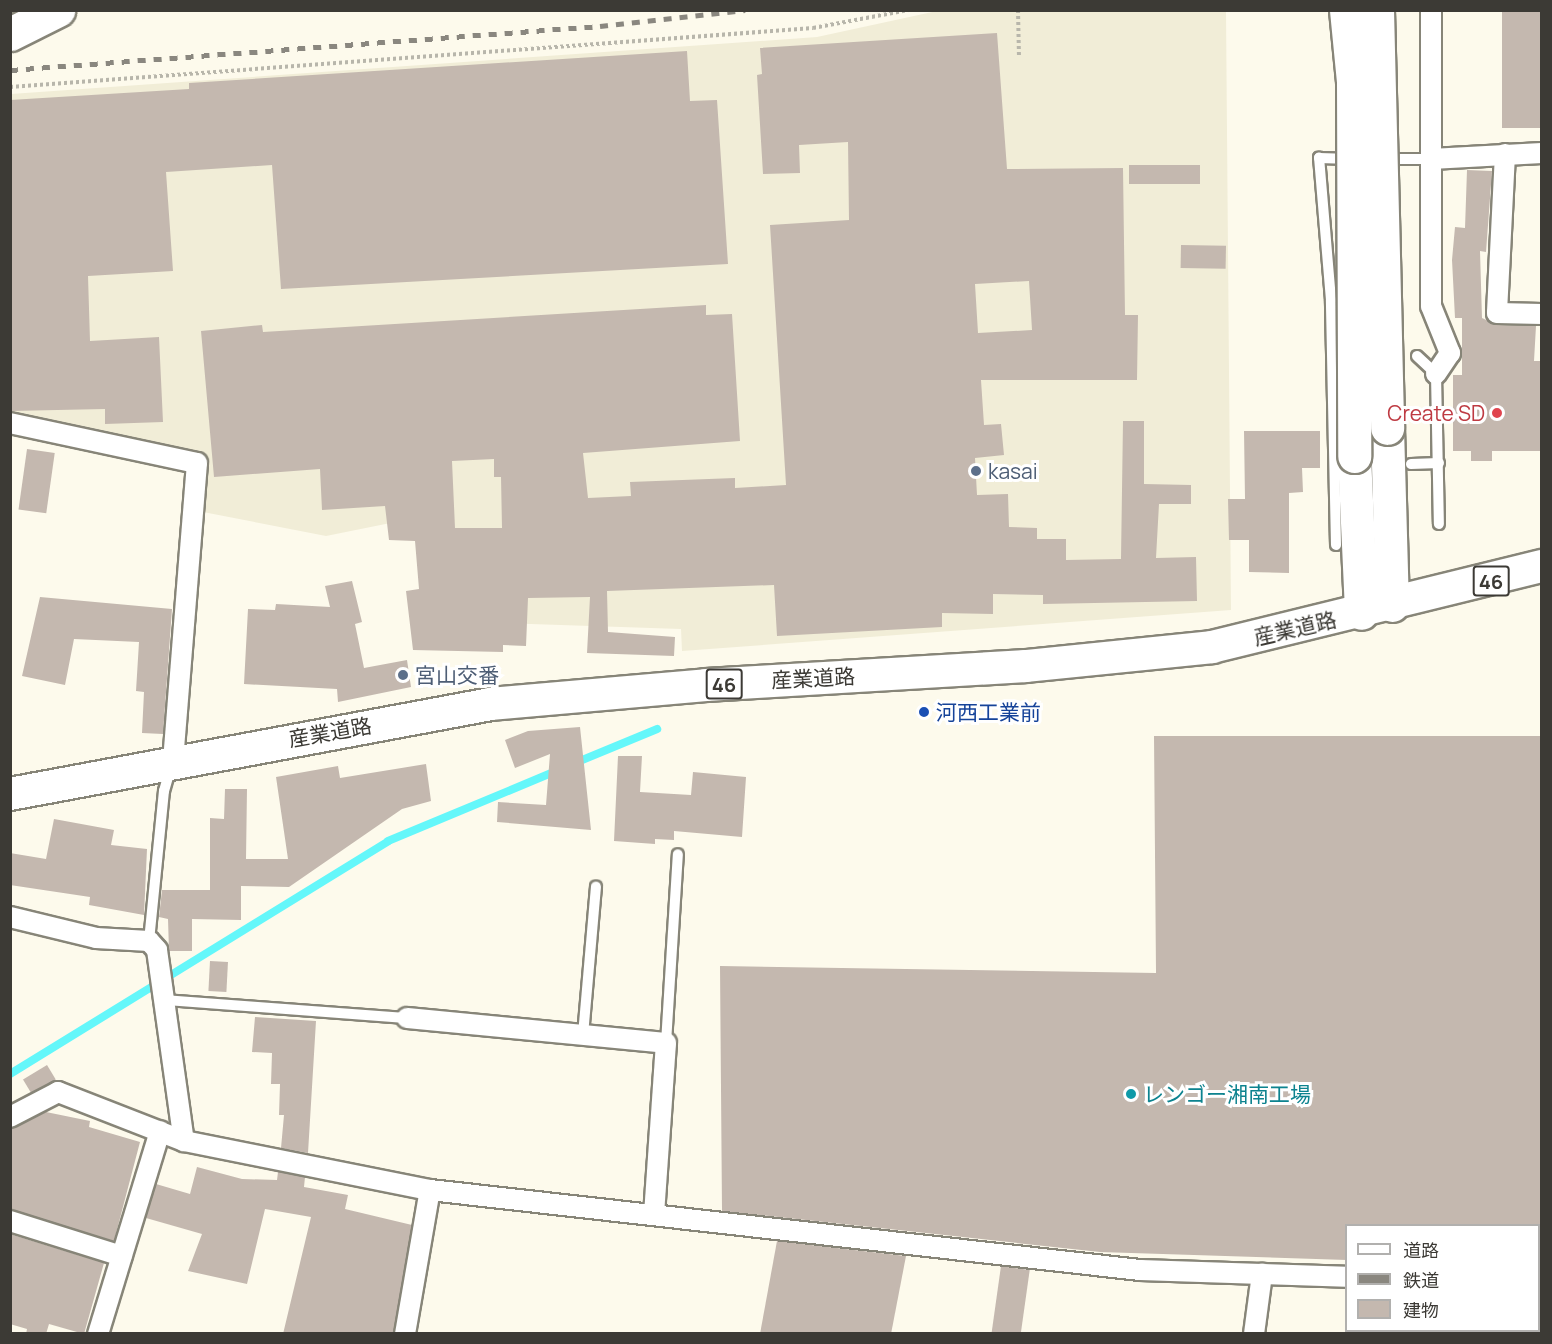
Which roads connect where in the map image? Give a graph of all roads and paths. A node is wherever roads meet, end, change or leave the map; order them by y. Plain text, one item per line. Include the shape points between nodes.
1 (58, 10) edge
2 (908, 10) edge
3 (1018, 10) edge
4 (1346, 10) edge
5 (1377, 10) edge
6 (1431, 10) edge
7 (10, 34) edge
8 (1019, 56) dead end
9 (10, 87) edge
10 (1542, 153) edge
11 (1505, 154) junction
12 (1431, 159) junction
13 (1542, 314) edge
14 (1417, 356) dead end
15 (1436, 374) junction
16 (10, 423) edge
17 (1411, 464) dead end
18 (1439, 464) junction
19 (1439, 524) dead end
20 (1336, 545) dead end
21 (1542, 566) edge
22 (1377, 609) junction
23 (173, 761) junction
24 (10, 794) edge
25 (678, 854) dead end
26 (596, 887) dead end
27 (10, 917) edge
28 (149, 941) junction
29 (165, 1000) junction
30 (407, 1018) joint
31 (583, 1035) junction
32 (666, 1043) junction
33 (10, 1117) edge
34 (160, 1131) junction
35 (184, 1141) junction
36 (430, 1190) junction
37 (654, 1215) junction
38 (10, 1221) edge
39 (122, 1256) junction
40 (1262, 1274) junction
41 (1345, 1277) edge
42 (98, 1334) edge
43 (405, 1334) edge
44 (1254, 1334) edge

1 - 7 highway
2 - 9 path via 813,28
3 - 8 path
4 - 22 highway, bridge via 1353,82 1354,456
5 - 22 highway, bridge via 1387,428
6 - 12 street
10 - 11 street
11 - 12 street
11 - 13 street via 1497,313
12 - 15 street via 1431,306 1450,353
12 - 20 lane via 1319,158 1330,300
14 - 15 lane
15 - 18 lane
16 - 23 street via 197,463
17 - 18 lane
18 - 19 lane
21 - 22 main road, 産業道路 / 46
22 - 23 main road, 産業道路 / 46 via 1212,647 1026,666 706,685 490,704
23 - 24 main road, 産業道路 / 46
23 - 28 lane via 164,791
25 - 32 lane
26 - 31 lane
27 - 28 street via 96,938
28 - 29 street via 157,950
29 - 30 lane
29 - 35 street
30 - 31 street
31 - 32 street
32 - 37 street
33 - 34 street via 58,1092
34 - 35 street
34 - 39 street
35 - 36 street
36 - 37 street
36 - 43 street
37 - 40 street via 1140,1270
38 - 39 street
39 - 42 street
40 - 41 street
40 - 44 street

